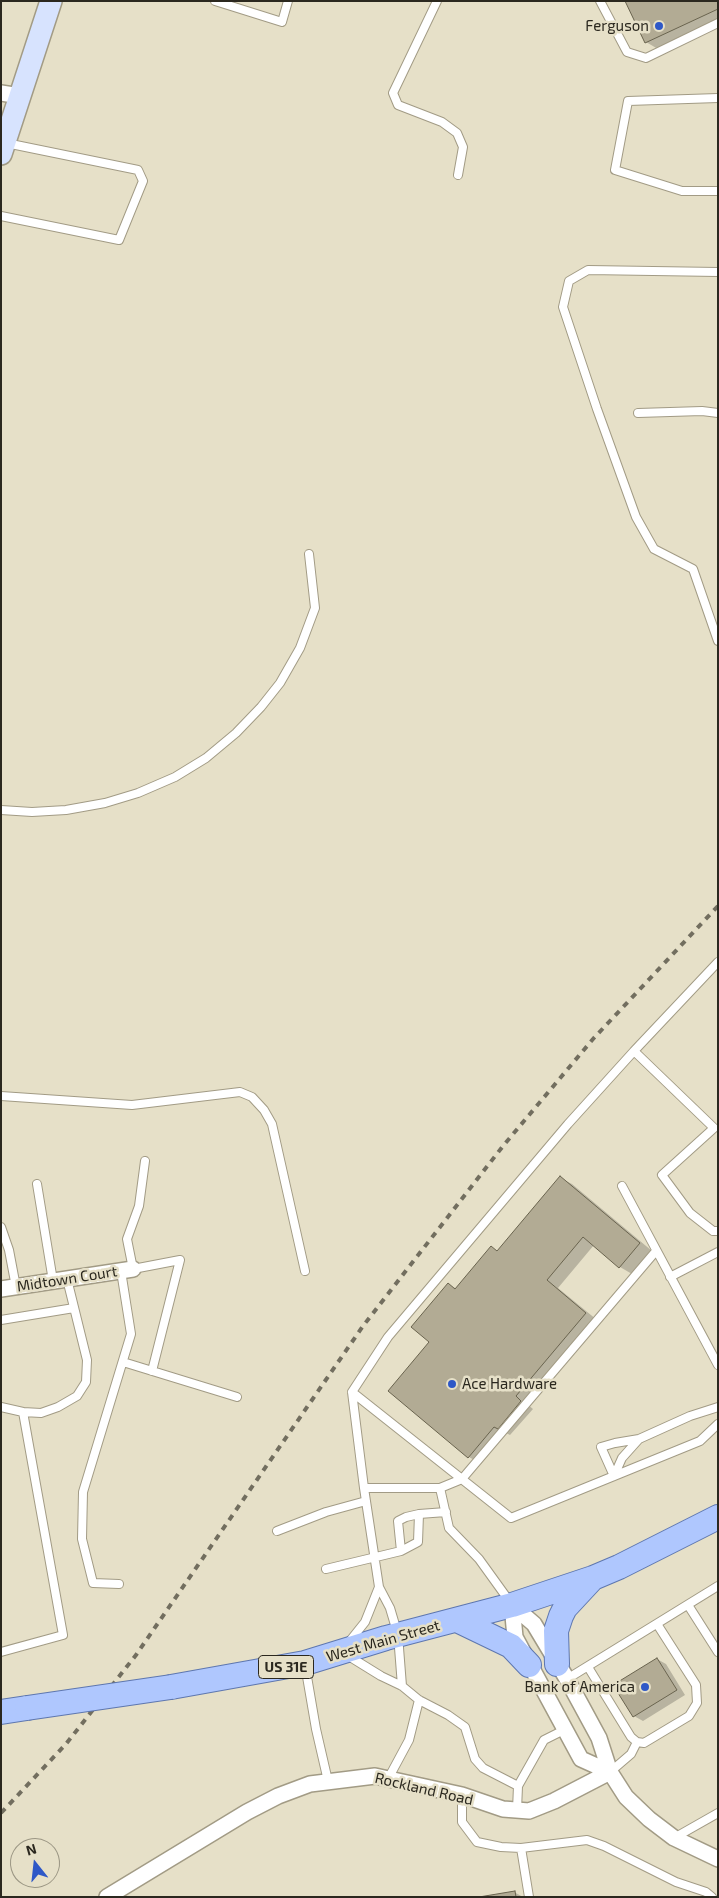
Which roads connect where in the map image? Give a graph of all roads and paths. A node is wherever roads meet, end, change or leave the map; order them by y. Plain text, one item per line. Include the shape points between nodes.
1 (51, 1) edge
2 (215, 1) edge
3 (288, 1) edge
4 (437, 1) edge
5 (600, 1) edge
6 (718, 23) edge
7 (10, 95) edge
8 (718, 98) edge
9 (3, 148) edge
10 (458, 175) dead end
11 (718, 191) edge
12 (1, 216) edge
13 (718, 272) edge
14 (638, 413) dead end
15 (718, 413) edge
16 (309, 554) dead end
17 (718, 641) edge
18 (1, 810) edge
19 (718, 962) edge
20 (634, 1051) junction
21 (1, 1096) edge
22 (145, 1161) dead end
23 (36, 1184) dead end
24 (622, 1186) dead end
25 (1, 1227) edge
26 (718, 1231) edge
27 (656, 1251) junction
28 (718, 1252) edge
29 (127, 1270) junction
30 (305, 1271) dead end
31 (670, 1277) junction
32 (60, 1280) junction
33 (9, 1288) edge
34 (74, 1308) junction
35 (1, 1320) edge
36 (123, 1362) junction
37 (718, 1365) edge
38 (152, 1371) junction
39 (352, 1392) junction
40 (237, 1398) dead end
41 (1, 1407) edge
42 (718, 1407) edge
43 (24, 1412) junction
44 (718, 1424) edge
45 (639, 1439) junction
46 (614, 1476) junction
47 (462, 1479) junction
48 (364, 1488) junction
49 (440, 1488) junction
50 (366, 1502) junction
51 (446, 1512) junction
52 (419, 1514) junction
53 (714, 1522) edge
54 (277, 1531) dead end
55 (401, 1551) junction
56 (374, 1556) junction
57 (326, 1569) dead end
58 (593, 1578) junction
59 (119, 1584) dead end
60 (718, 1586) edge
61 (379, 1587) junction
62 (512, 1605) junction
63 (688, 1605) junction
64 (457, 1620) junction
65 (657, 1624) junction
66 (398, 1635) junction
67 (1, 1652) edge
68 (342, 1652) junction
69 (718, 1652) edge
70 (305, 1663) junction
71 (529, 1664) junction
72 (588, 1667) junction
73 (562, 1671) junction
74 (402, 1686) junction
75 (419, 1700) junction
76 (1, 1712) edge
77 (564, 1730) junction
78 (634, 1740) junction
79 (610, 1772) junction
80 (388, 1779) junction
81 (328, 1781) junction
82 (518, 1786) junction
83 (462, 1795) junction
84 (517, 1810) junction
85 (718, 1812) edge
86 (674, 1838) junction
87 (521, 1848) junction
88 (718, 1859) edge
89 (107, 1897) edge
90 (529, 1897) edge
91 (712, 1897) edge

1 - 7 main road
2 - 3 lane via 282,22
4 - 10 lane via 393,93 398,105 442,122 457,133 463,147
5 - 6 lane via 627,52 646,58
7 - 9 main road
8 - 11 lane via 628,100 615,170 682,190
9 - 12 lane via 138,170 142,181 119,240
13 - 17 lane via 588,270 569,281 564,307 596,409 636,518 654,549 692,569
14 - 15 lane
16 - 18 lane via 315,608 300,648 280,683 261,707 221,746 175,777 138,793 66,810
19 - 20 lane
20 - 26 lane via 714,1128 662,1175 690,1213 713,1231
20 - 39 lane via 388,1337
21 - 30 lane via 132,1105 240,1092 252,1097 272,1124
22 - 29 lane via 139,1206 127,1240
23 - 32 lane
24 - 27 lane
25 - 33 lane via 9,1250
27 - 31 lane
27 - 47 lane
28 - 31 lane
29 - 32 street, Midtown Court
29 - 36 lane via 131,1334
29 - 38 lane via 180,1260
31 - 37 lane
32 - 33 street, Midtown Court
32 - 34 lane
34 - 35 lane
34 - 43 lane via 87,1360 86,1382 77,1396 58,1407
36 - 38 lane
36 - 59 lane via 83,1492 82,1539 93,1583
38 - 40 lane
39 - 47 lane
39 - 48 lane
41 - 43 lane
42 - 45 lane
43 - 67 lane via 63,1635
44 - 46 lane via 700,1441
45 - 46 lane via 622,1458
45 - 46 lane via 601,1447
46 - 47 lane via 511,1518
47 - 49 lane
48 - 49 lane
48 - 50 lane
49 - 51 lane
50 - 54 lane via 326,1512
50 - 56 lane
51 - 52 lane
51 - 62 lane via 449,1528 479,1558
52 - 55 lane via 418,1542
52 - 55 lane via 398,1521
53 - 58 main road, West Main Street / US 31E
55 - 56 lane
56 - 57 lane
56 - 61 lane
58 - 62 main road, West Main Street / US 31E
58 - 73 main road via 560,1616 556,1631
60 - 63 lane
61 - 66 lane
61 - 68 lane via 365,1622
62 - 64 main road, West Main Street / US 31E
62 - 71 street via 515,1637
62 - 73 street via 534,1624
63 - 65 lane
63 - 69 lane
64 - 66 main road, West Main Street / US 31E
64 - 71 main road via 510,1646
65 - 72 lane
65 - 78 lane via 696,1685 697,1704 689,1716 644,1743
66 - 68 main road, West Main Street / US 31E
66 - 74 lane
68 - 70 main road, West Main Street / US 31E
68 - 74 lane
70 - 76 main road, West Main Street / US 31E, bridge
70 - 81 lane
71 - 77 street
72 - 73 lane
72 - 78 lane
73 - 79 street via 599,1738
74 - 75 lane
75 - 80 lane via 409,1740
75 - 82 lane via 465,1727 475,1759 483,1768
77 - 79 street via 581,1759
77 - 82 lane via 544,1740
78 - 79 lane via 632,1754
79 - 84 street, Rockland Road via 554,1802 529,1811
79 - 86 street via 626,1797
80 - 81 street, Rockland Road via 375,1776
80 - 83 street, Rockland Road
81 - 89 street, Rockland Road via 278,1796
82 - 84 lane
83 - 84 street, Rockland Road via 503,1809
83 - 87 lane via 462,1822 477,1842
85 - 86 lane
86 - 88 street
87 - 90 lane
87 - 91 lane via 587,1840

